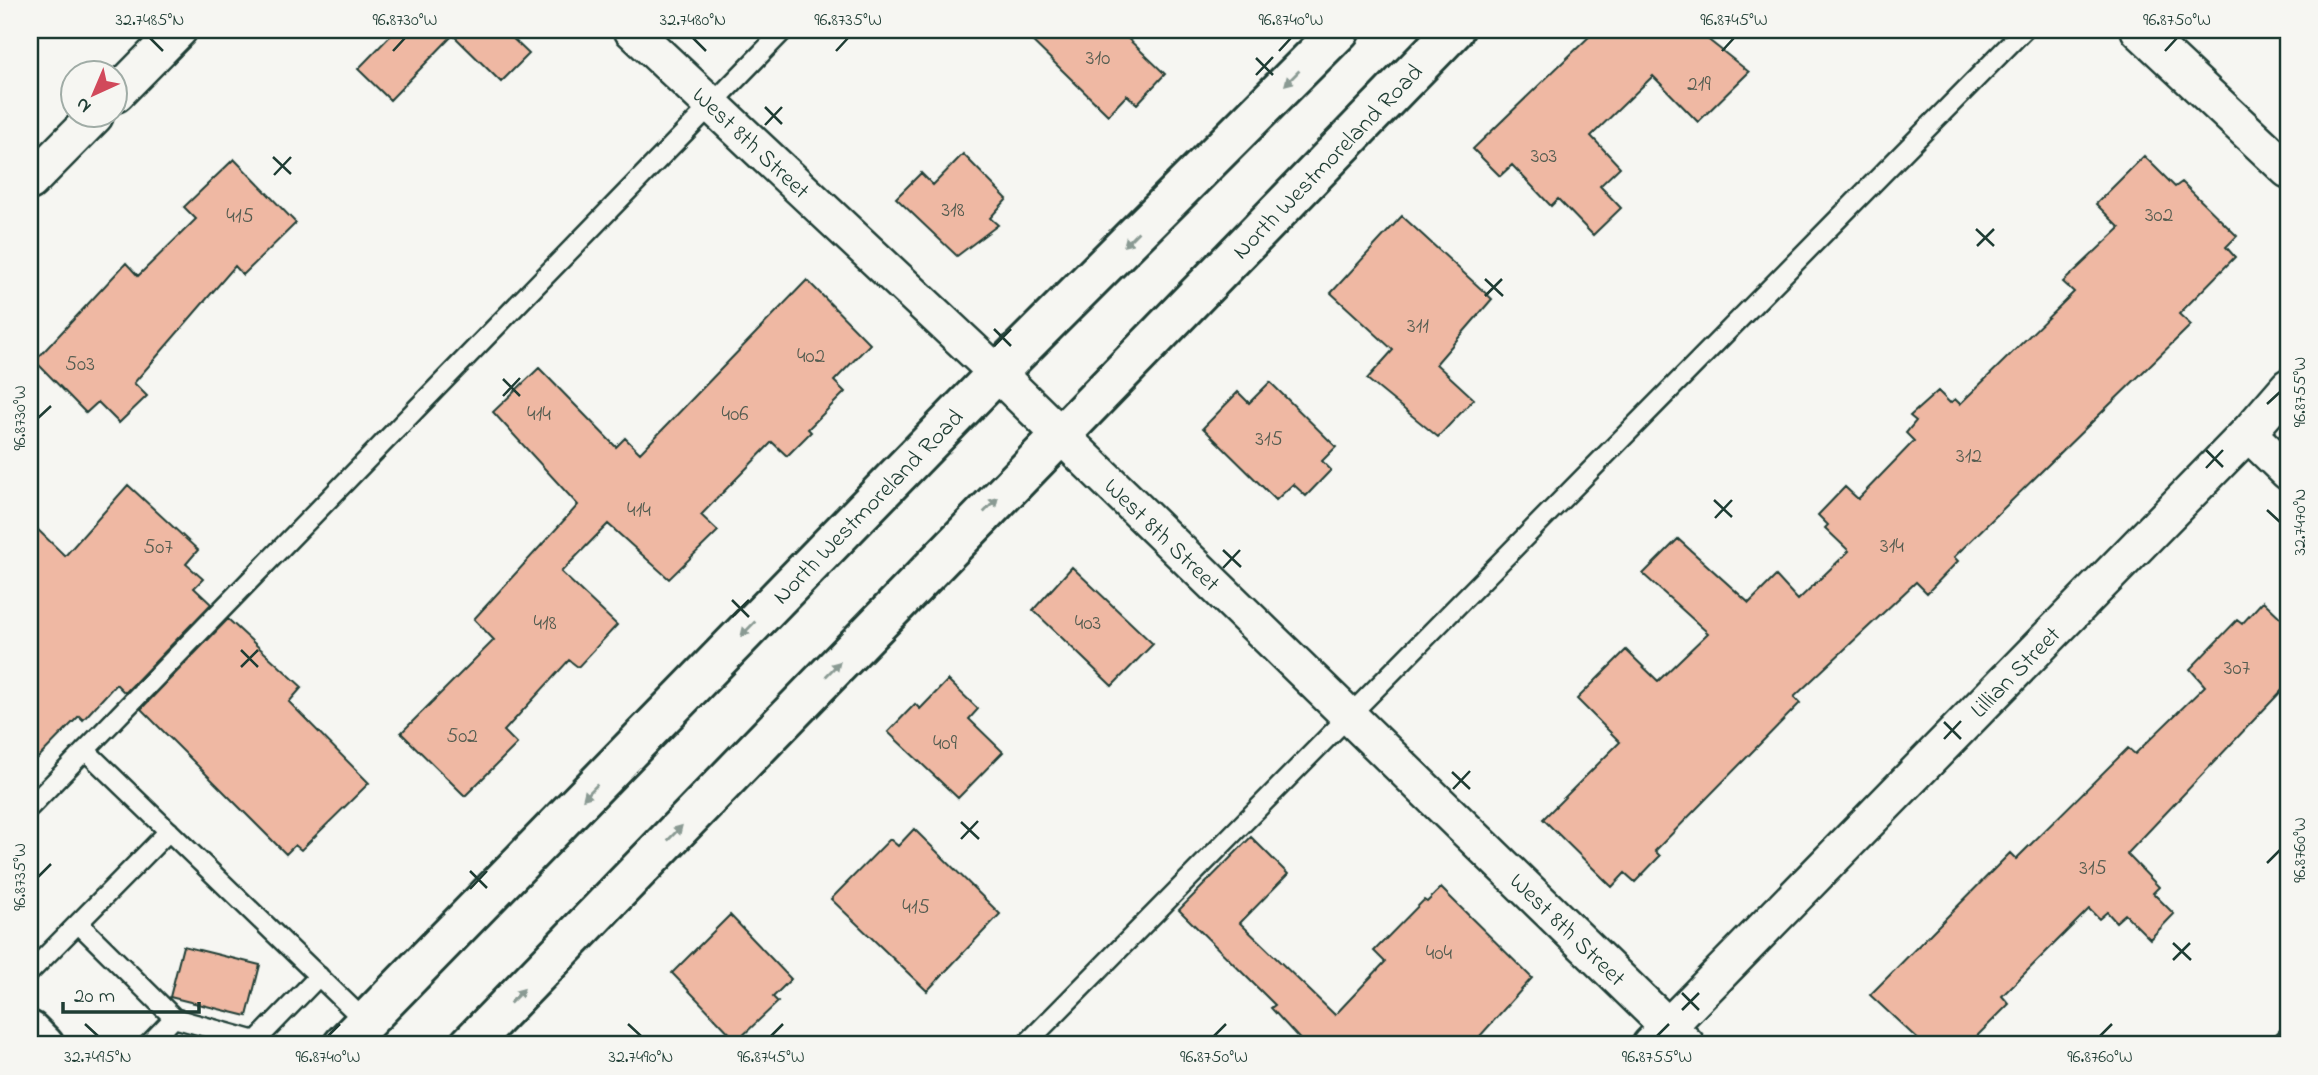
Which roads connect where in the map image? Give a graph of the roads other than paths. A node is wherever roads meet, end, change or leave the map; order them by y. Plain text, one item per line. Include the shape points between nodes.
1 (178, 30) edge
2 (632, 30) edge
3 (784, 30) edge
4 (1340, 30) edge
5 (1454, 30) edge
6 (2024, 30) edge
7 (2139, 30) edge
8 (130, 80) edge
9 (709, 105) junction
10 (81, 130) edge
11 (2288, 170) edge
12 (30, 183) edge
13 (997, 373) junction
14 (2288, 387) edge
15 (2248, 433) junction
16 (1059, 435) junction
17 (2288, 472) edge
18 (1348, 715) junction
19 (85, 750) junction
20 (30, 807) edge
21 (169, 831) junction
22 (79, 924) junction
23 (30, 972) edge
24 (319, 976) junction
25 (174, 1018) junction
26 (30, 1031) edge
27 (354, 1033) edge
28 (2288, 1037) edge
29 (1668, 1039) edge
30 (259, 1043) edge
31 (44, 1045) edge
32 (148, 1045) edge
33 (469, 1045) edge
34 (1025, 1045) edge
35 (2280, 1045) edge

1 - 8 street
2 - 9 street, West 8th Street
3 - 9 lane
4 -> 13 main road, North Westmoreland Road
5 - 16 main road, North Westmoreland Road
6 - 18 lane
7 - 11 street
9 - 13 street, West 8th Street
9 - 19 lane
10 - 12 street
13 - 16 street, West 8th Street
13 -> 27 main road, North Westmoreland Road
14 - 15 street, Lillian Street
15 - 17 street
15 - 29 street, Lillian Street
16 - 18 street, West 8th Street
33 -> 16 main road, North Westmoreland Road
18 - 29 street, West 8th Street
18 - 34 lane
19 - 20 lane
19 - 21 lane
21 - 22 lane
21 - 24 lane
22 - 23 lane
22 - 25 lane
24 - 27 lane
24 - 30 lane
25 - 30 lane
25 - 32 lane
26 - 31 main road
28 - 35 lane

